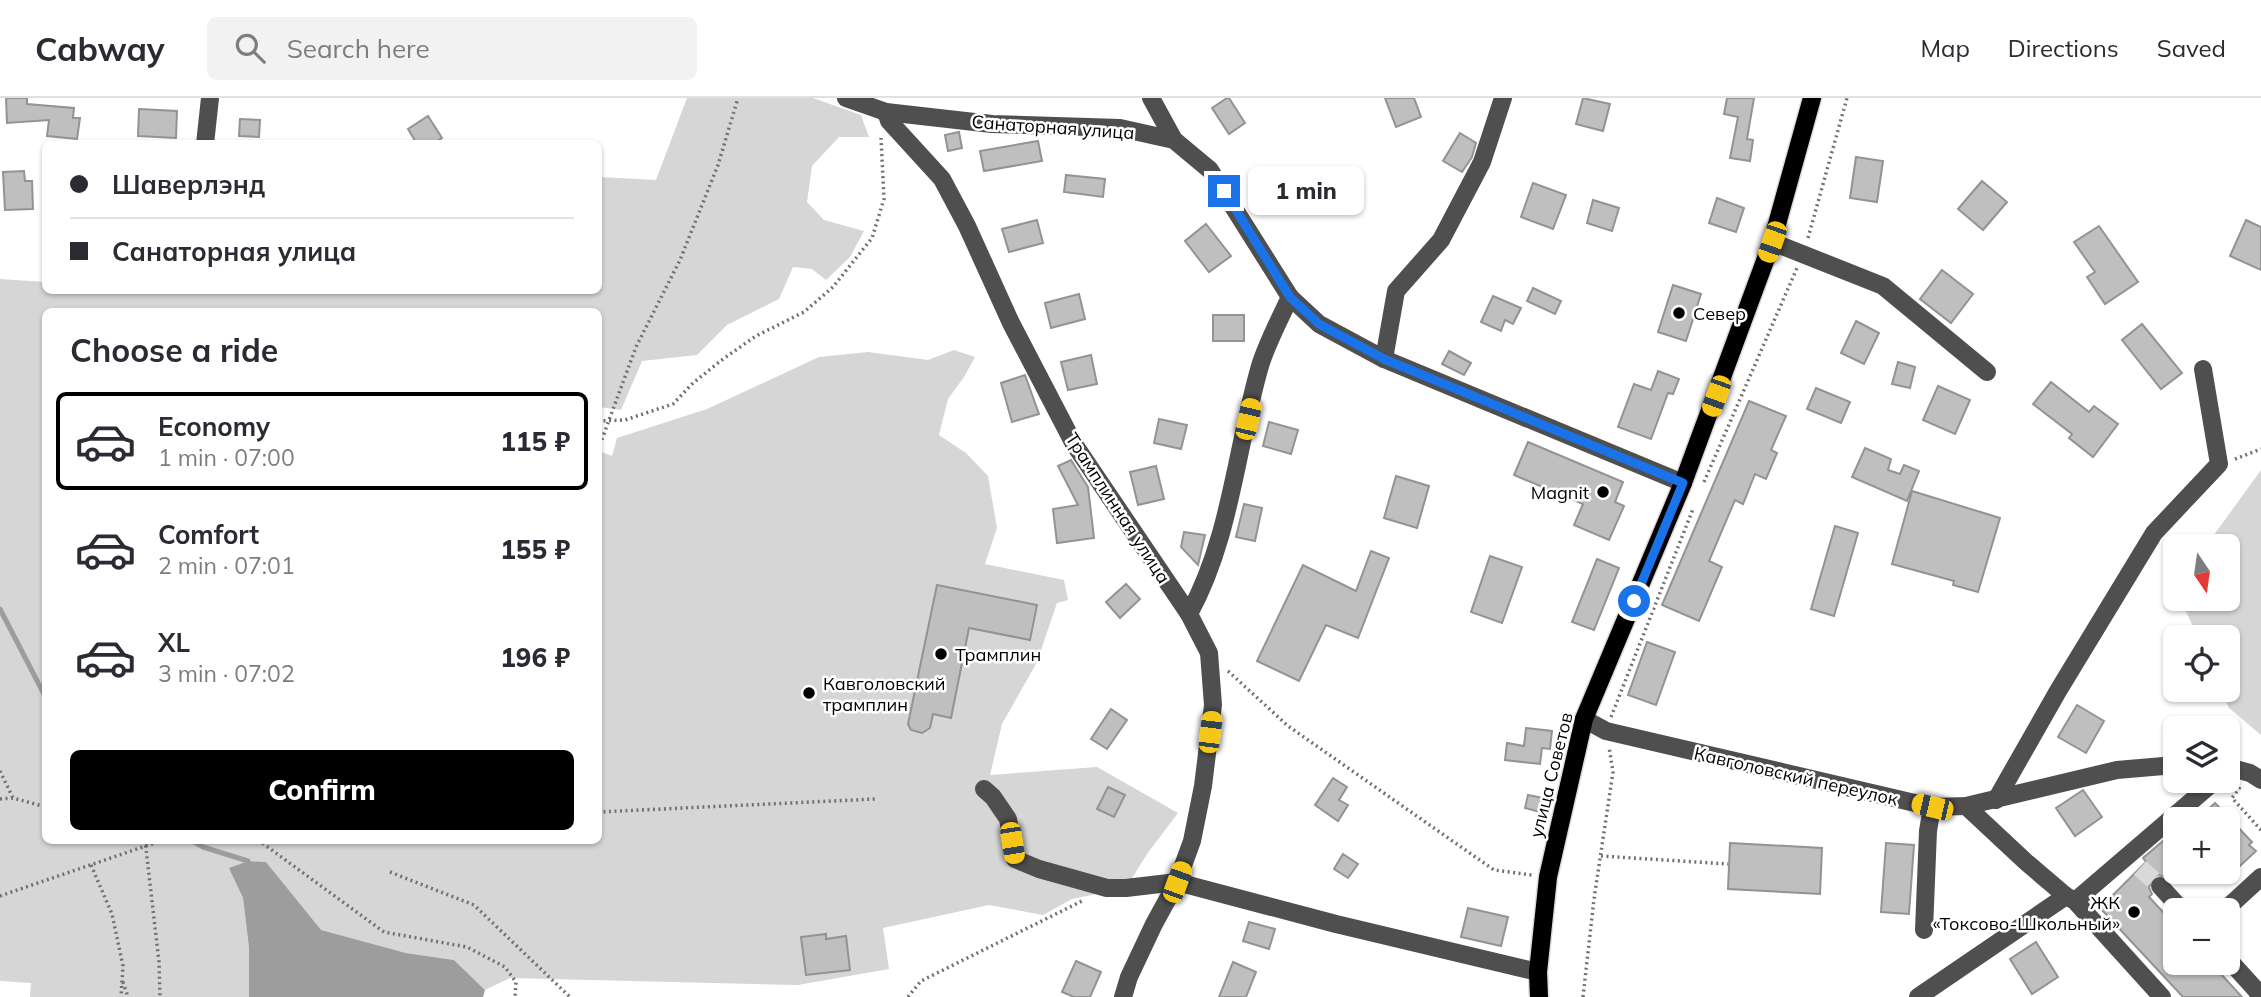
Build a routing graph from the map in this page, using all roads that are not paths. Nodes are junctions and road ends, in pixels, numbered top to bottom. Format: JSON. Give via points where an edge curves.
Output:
{"nodes":[{"id":1,"x":210,"y":98,"type":"edge"},
{"id":2,"x":846,"y":98,"type":"edge"},
{"id":3,"x":1151,"y":98,"type":"edge"},
{"id":4,"x":1503,"y":98,"type":"edge"},
{"id":5,"x":1812,"y":98,"type":"edge"},
{"id":6,"x":888,"y":117,"type":"junction"},
{"id":7,"x":205,"y":140,"type":"edge"},
{"id":8,"x":1174,"y":141,"type":"junction"},
{"id":9,"x":1772,"y":242,"type":"junction"},
{"id":10,"x":1290,"y":297,"type":"junction"},
{"id":11,"x":1384,"y":359,"type":"junction"},
{"id":12,"x":2203,"y":369,"type":"dead end"},
{"id":13,"x":1987,"y":372,"type":"dead end"},
{"id":14,"x":1683,"y":483,"type":"junction"},
{"id":15,"x":1189,"y":614,"type":"junction"},
{"id":16,"x":1584,"y":719,"type":"junction"},
{"id":17,"x":2163,"y":766,"type":"edge"},
{"id":18,"x":984,"y":789,"type":"dead end"},
{"id":19,"x":2203,"y":793,"type":"edge"},
{"id":20,"x":1996,"y":800,"type":"junction"},
{"id":21,"x":1966,"y":806,"type":"junction"},
{"id":22,"x":1932,"y":807,"type":"junction"},
{"id":23,"x":2261,"y":877,"type":"edge"},
{"id":24,"x":1177,"y":882,"type":"junction"},
{"id":25,"x":2160,"y":886,"type":"tunnel mouth"},
{"id":26,"x":2171,"y":898,"type":"edge"},
{"id":27,"x":2238,"y":898,"type":"edge"},
{"id":28,"x":2070,"y":899,"type":"junction"},
{"id":29,"x":1924,"y":930,"type":"dead end"},
{"id":30,"x":1538,"y":972,"type":"junction"},
{"id":31,"x":2240,"y":972,"type":"edge"},
{"id":32,"x":1123,"y":997,"type":"edge"},
{"id":33,"x":1539,"y":997,"type":"edge"},
{"id":34,"x":1918,"y":997,"type":"edge"},
{"id":35,"x":2162,"y":997,"type":"edge"},
{"id":36,"x":2259,"y":997,"type":"edge"}],
"edges":[{"from":1,"to":7,"type":"street"},
{"from":2,"to":6,"type":"street","name":"Санаторная улица"},
{"from":3,"to":8,"type":"street"},
{"from":4,"to":11,"type":"street","via":[[1482,162],[1441,240],[1396,291]]},
{"from":5,"to":9,"type":"main road","name":"улица Советов"},
{"from":6,"to":8,"type":"street","name":"Санаторная улица","via":[[1120,128]]},
{"from":6,"to":15,"type":"street","name":"Трамплинная улица","via":[[942,179],[1074,444]]},
{"from":8,"to":10,"type":"street","name":"Санаторная улица","via":[[1210,170]]},
{"from":9,"to":13,"type":"street","via":[[1883,286]]},
{"from":9,"to":14,"type":"main road","name":"улица Советов"},
{"from":10,"to":11,"type":"street","name":"Санаторная улица","via":[[1319,324]]},
{"from":10,"to":15,"type":"street","via":[[1261,364],[1223,527],[1205,585]]},
{"from":11,"to":14,"type":"street","name":"Санаторная улица"},
{"from":12,"to":20,"type":"street","via":[[2220,464],[2154,533]]},
{"from":14,"to":16,"type":"main road","name":"улица Советов"},
{"from":15,"to":24,"type":"street","name":"Трамплинная улица","via":[[1209,653],[1213,705],[1192,841]]},
{"from":16,"to":22,"type":"street","name":"Кавголовский переулок","via":[[1605,731]]},
{"from":16,"to":30,"type":"main road","name":"улица Советов","via":[[1548,877]]},
{"from":17,"to":20,"type":"street","name":"Кавголовский переулок","via":[[2117,770]]},
{"from":18,"to":24,"type":"street","via":[[1008,819],[1014,859],[1107,888]]},
{"from":19,"to":28,"type":"street","via":[[2134,861]]},
{"from":20,"to":21,"type":"street","name":"Кавголовский переулок"},
{"from":21,"to":22,"type":"street","name":"Кавголовский переулок"},
{"from":21,"to":28,"type":"street"},
{"from":22,"to":29,"type":"street"},
{"from":23,"to":27,"type":"street"},
{"from":24,"to":30,"type":"street"},
{"from":24,"to":32,"type":"street"},
{"from":25,"to":26,"type":"street"},
{"from":28,"to":34,"type":"street"},
{"from":28,"to":35,"type":"street"},
{"from":30,"to":33,"type":"main road","name":"улица Советов"},
{"from":31,"to":36,"type":"street"}]}
